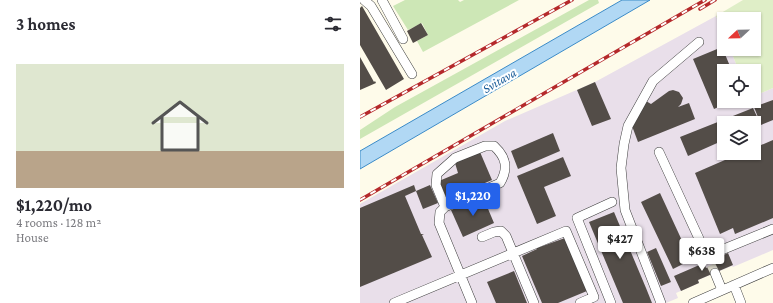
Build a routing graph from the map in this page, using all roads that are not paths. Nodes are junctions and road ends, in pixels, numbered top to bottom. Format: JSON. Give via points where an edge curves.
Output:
{"nodes":[{"id":1,"x":364,"y":0,"type":"edge"},
{"id":2,"x":382,"y":0,"type":"edge"},
{"id":3,"x":403,"y":39,"type":"dead end"},
{"id":4,"x":699,"y":42,"type":"dead end"},
{"id":5,"x":412,"y":74,"type":"dead end"},
{"id":6,"x":659,"y":152,"type":"dead end"},
{"id":7,"x":612,"y":202,"type":"dead end"},
{"id":8,"x":445,"y":207,"type":"junction"},
{"id":9,"x":773,"y":229,"type":"edge"},
{"id":10,"x":482,"y":237,"type":"dead end"},
{"id":11,"x":513,"y":253,"type":"junction"},
{"id":12,"x":707,"y":256,"type":"junction"},
{"id":13,"x":773,"y":268,"type":"edge"},
{"id":14,"x":460,"y":275,"type":"junction"},
{"id":15,"x":734,"y":285,"type":"junction"},
{"id":16,"x":722,"y":290,"type":"junction"},
{"id":17,"x":394,"y":303,"type":"edge"},
{"id":18,"x":472,"y":303,"type":"edge"},
{"id":19,"x":534,"y":303,"type":"edge"},
{"id":20,"x":580,"y":303,"type":"edge"},
{"id":21,"x":611,"y":303,"type":"edge"},
{"id":22,"x":661,"y":303,"type":"edge"},
{"id":23,"x":693,"y":303,"type":"edge"},
{"id":24,"x":741,"y":303,"type":"edge"}],
"edges":[{"from":1,"to":5,"type":"street","via":[[371,6]]},
{"from":2,"to":3,"type":"street"},
{"from":4,"to":22,"type":"street","via":[[653,81],[628,126],[624,144],[621,168],[625,210]]},
{"from":6,"to":12,"type":"street"},
{"from":7,"to":21,"type":"street","via":[[577,218]]},
{"from":8,"to":8,"type":"street","via":[[500,183],[505,175],[505,163],[501,153],[494,146],[485,146],[455,158],[437,174],[436,185]]},
{"from":8,"to":14,"type":"street","via":[[440,212],[439,223]]},
{"from":9,"to":12,"type":"street"},
{"from":10,"to":11,"type":"street","via":[[501,231]]},
{"from":11,"to":14,"type":"street"},
{"from":11,"to":19,"type":"street"},
{"from":11,"to":20,"type":"street","via":[[566,231],[594,297]]},
{"from":12,"to":16,"type":"street"},
{"from":13,"to":15,"type":"street"},
{"from":14,"to":17,"type":"street"},
{"from":14,"to":18,"type":"street"},
{"from":15,"to":16,"type":"street"},
{"from":15,"to":24,"type":"street"},
{"from":16,"to":23,"type":"street"}]}
